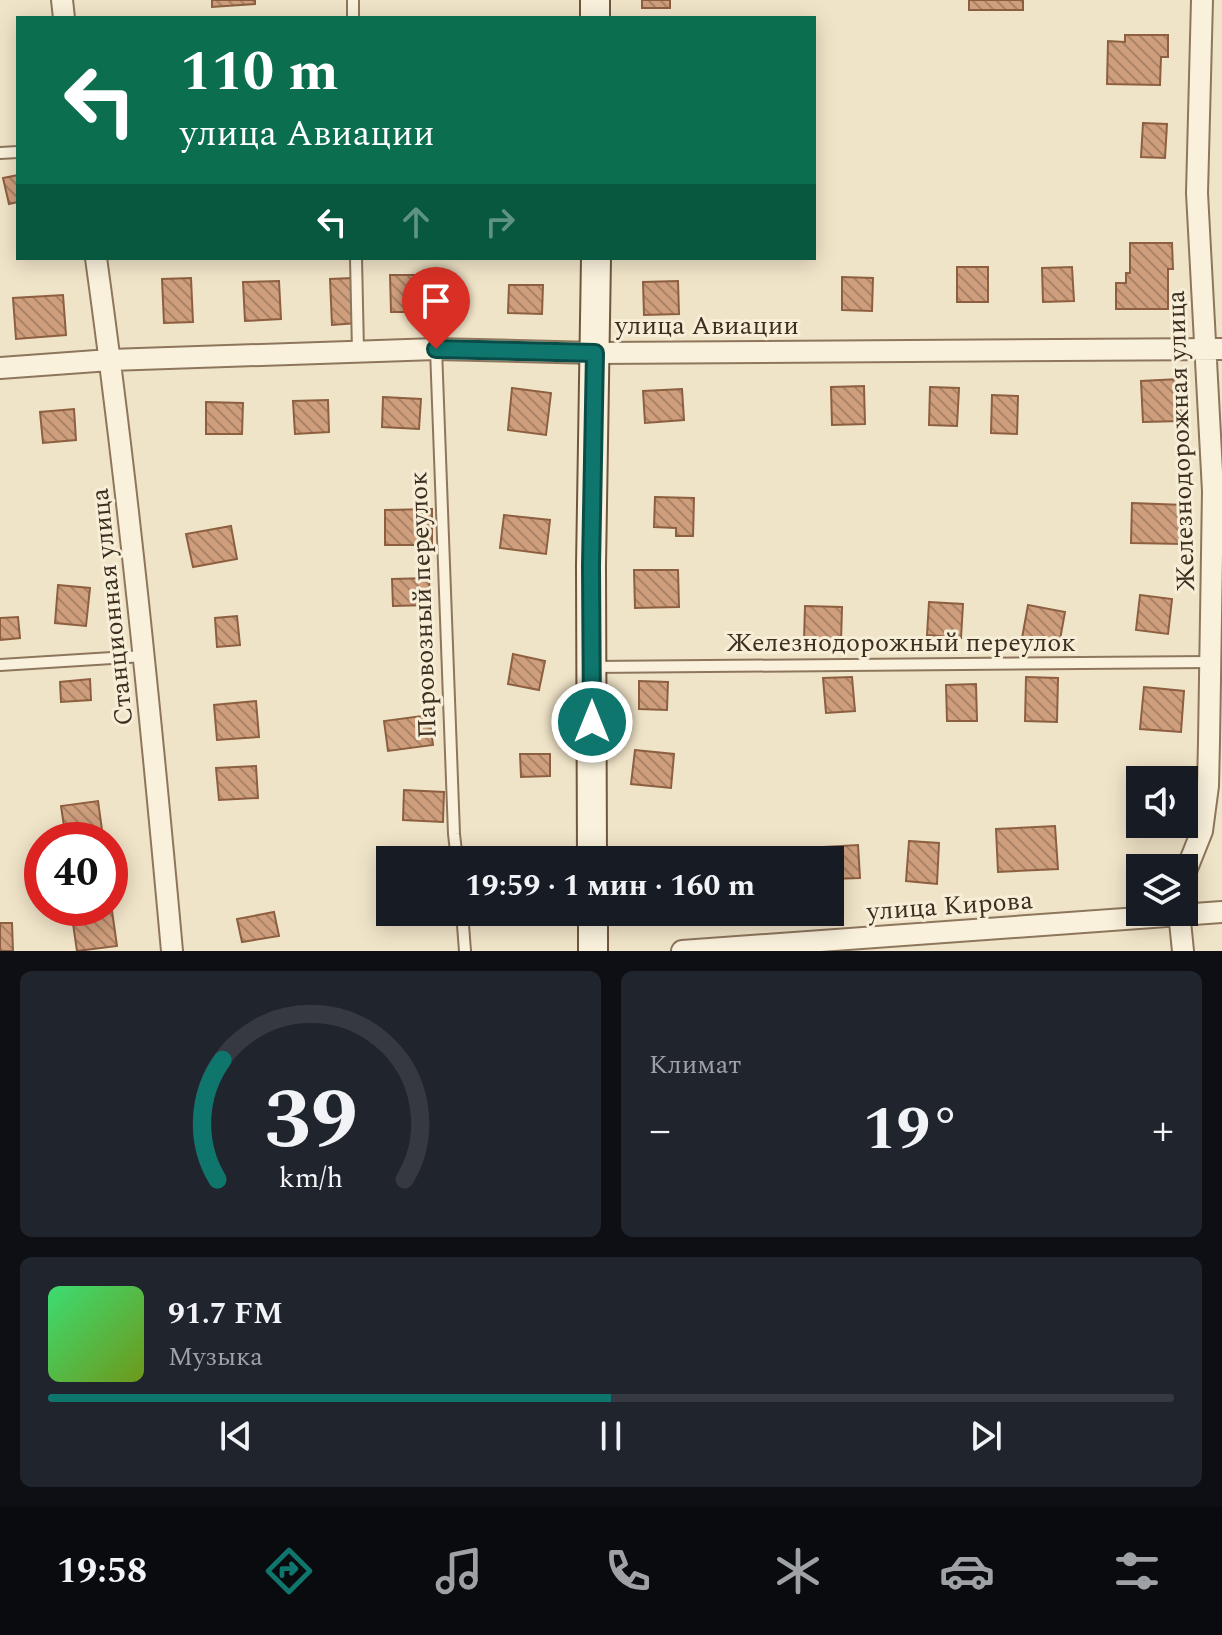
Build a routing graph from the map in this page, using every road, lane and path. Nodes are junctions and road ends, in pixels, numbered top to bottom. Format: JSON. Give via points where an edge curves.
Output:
{"nodes":[{"id":1,"x":1202,"y":0,"type":"edge"},
{"id":2,"x":96,"y":260,"type":"edge"},
{"id":3,"x":356,"y":260,"type":"edge"},
{"id":4,"x":596,"y":260,"type":"edge"},
{"id":5,"x":1214,"y":348,"type":"edge"},
{"id":6,"x":436,"y":349,"type":"junction"},
{"id":7,"x":358,"y":351,"type":"junction"},
{"id":8,"x":595,"y":353,"type":"junction"},
{"id":9,"x":110,"y":360,"type":"junction"},
{"id":10,"x":0,"y":368,"type":"edge"},
{"id":11,"x":144,"y":656,"type":"junction"},
{"id":12,"x":1210,"y":662,"type":"junction"},
{"id":13,"x":0,"y":665,"type":"edge"},
{"id":14,"x":591,"y":667,"type":"junction"},
{"id":15,"x":455,"y":846,"type":"edge"},
{"id":16,"x":592,"y":846,"type":"edge"},
{"id":17,"x":1193,"y":854,"type":"edge"},
{"id":18,"x":1222,"y":912,"type":"edge"},
{"id":19,"x":1198,"y":913,"type":"edge"},
{"id":20,"x":1126,"y":918,"type":"edge"},
{"id":21,"x":463,"y":926,"type":"edge"},
{"id":22,"x":593,"y":926,"type":"edge"},
{"id":23,"x":1180,"y":926,"type":"edge"},
{"id":24,"x":172,"y":951,"type":"edge"},
{"id":25,"x":465,"y":951,"type":"edge"},
{"id":26,"x":593,"y":951,"type":"edge"},
{"id":27,"x":682,"y":951,"type":"edge"},
{"id":28,"x":1183,"y":951,"type":"edge"}],
"edges":[{"from":1,"to":5,"type":"street","name":"Железнодорожная улица","via":[[1197,167]]},
{"from":2,"to":9,"type":"street","name":"Станционная улица"},
{"from":3,"to":7,"type":"lane"},
{"from":4,"to":8,"type":"street"},
{"from":5,"to":8,"type":"street","name":"улица Авиации"},
{"from":5,"to":12,"type":"street","name":"Железнодорожная улица"},
{"from":6,"to":7,"type":"street","name":"улица Авиации"},
{"from":6,"to":8,"type":"street","name":"улица Авиации"},
{"from":6,"to":15,"type":"lane","name":"Паровозный переулок"},
{"from":7,"to":9,"type":"street","name":"улица Авиации"},
{"from":8,"to":14,"type":"street"},
{"from":9,"to":10,"type":"street","name":"улица Авиации"},
{"from":9,"to":11,"type":"street","name":"Станционная улица"},
{"from":11,"to":13,"type":"lane"},
{"from":11,"to":24,"type":"street","name":"Станционная улица"},
{"from":12,"to":14,"type":"lane","name":"Железнодорожный переулок"},
{"from":12,"to":17,"type":"street","name":"Железнодорожная улица","via":[[1206,801]]},
{"from":14,"to":16,"type":"street"},
{"from":18,"to":19,"type":"street","name":"улица Кирова"},
{"from":20,"to":27,"type":"street","name":"улица Кирова"},
{"from":21,"to":25,"type":"lane"},
{"from":22,"to":26,"type":"street"},
{"from":23,"to":28,"type":"street"}]}
